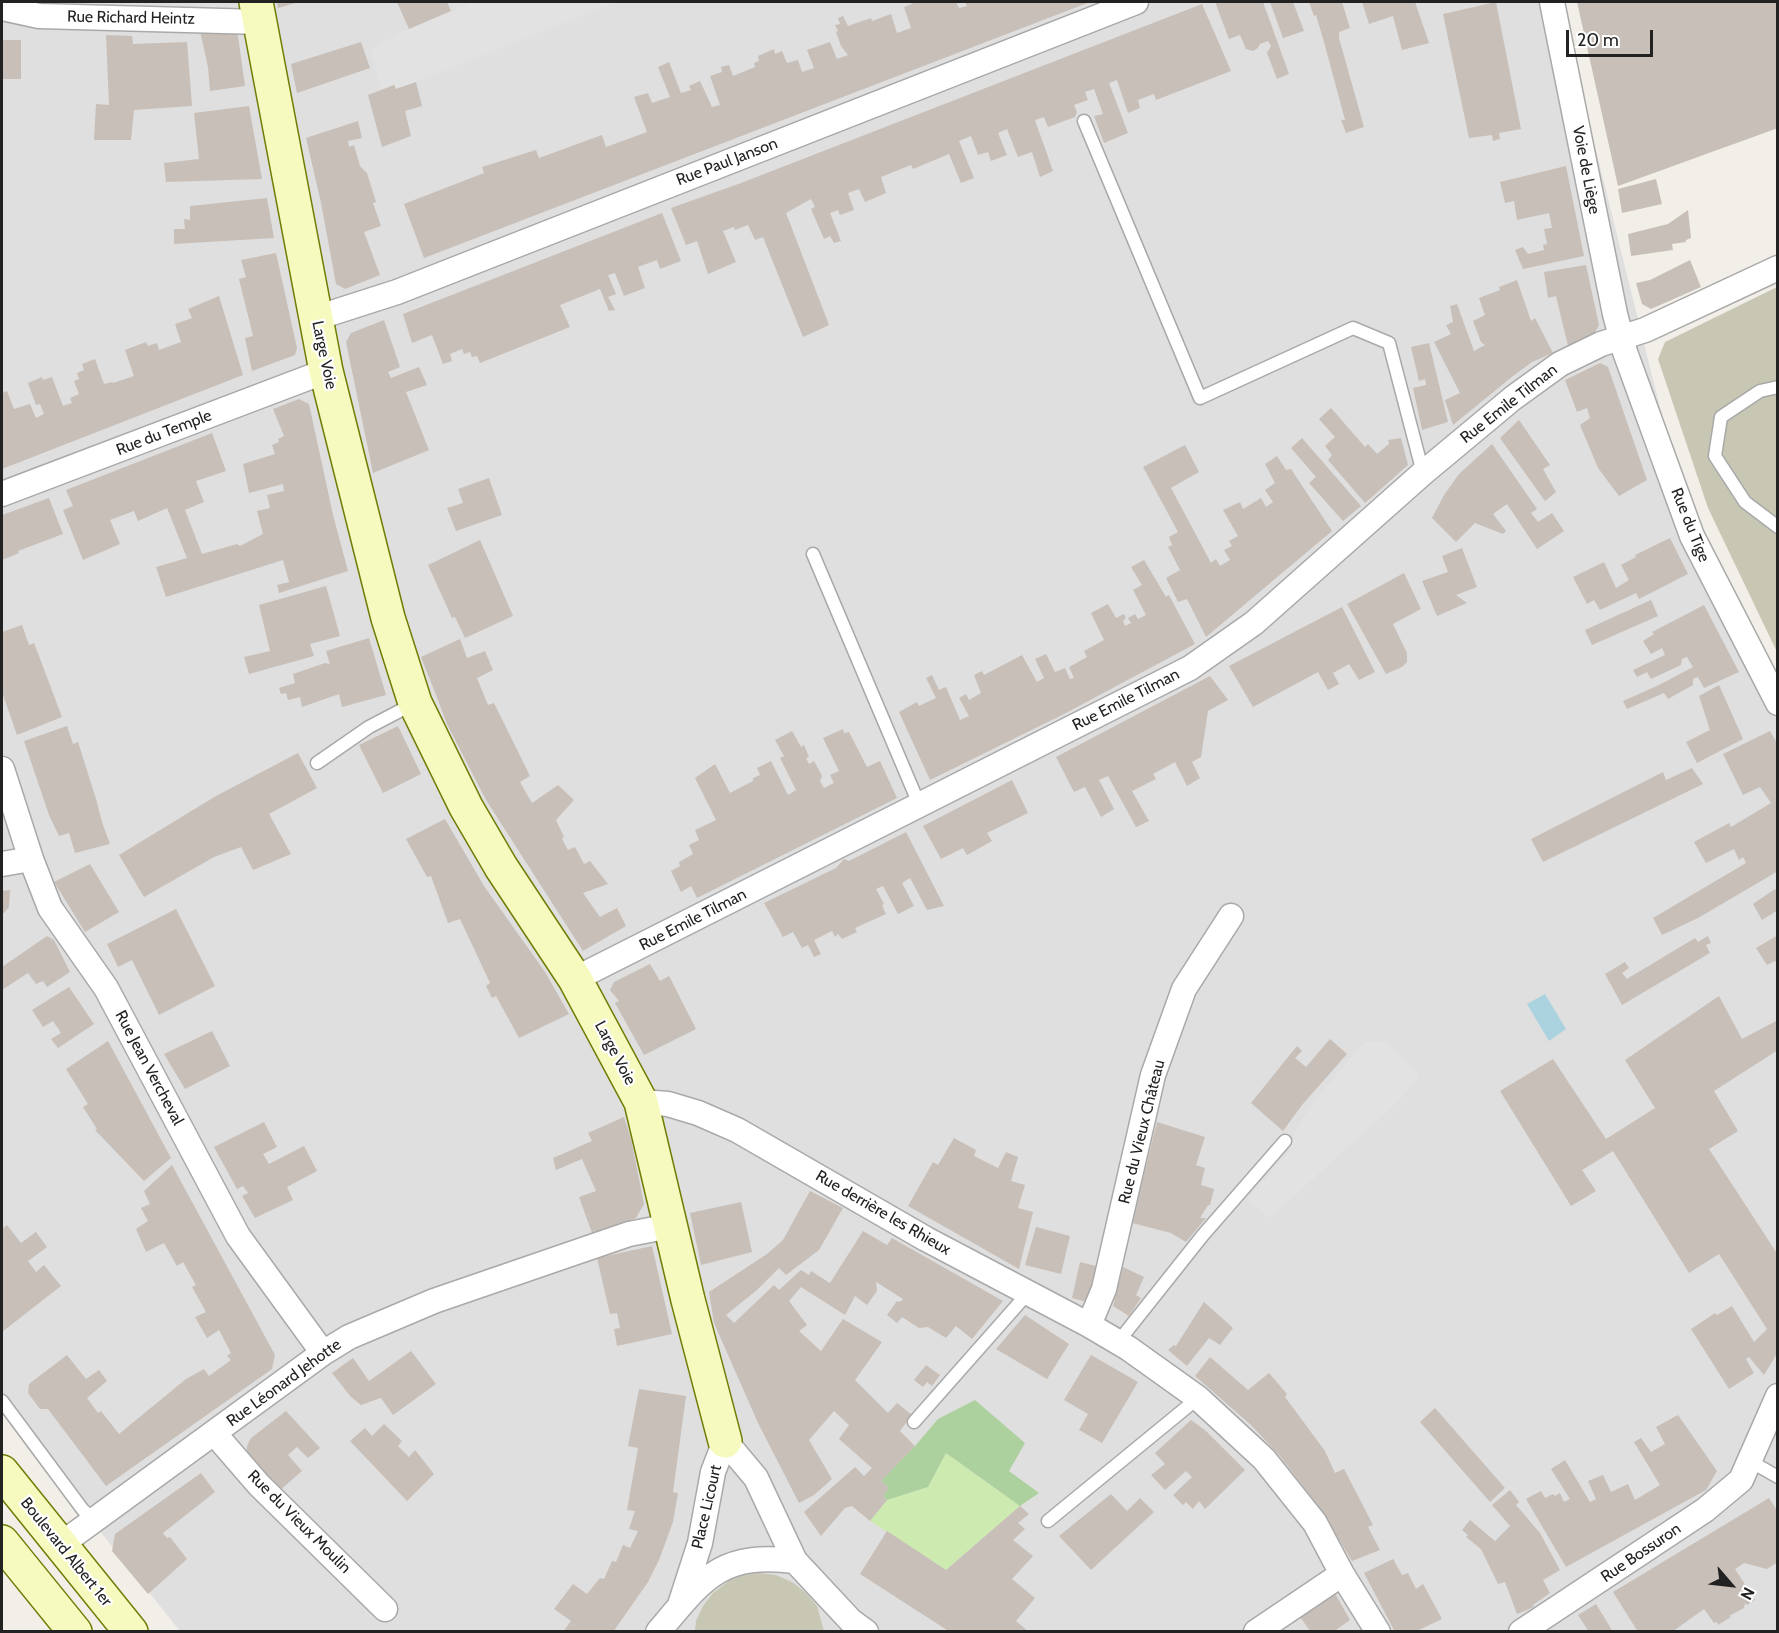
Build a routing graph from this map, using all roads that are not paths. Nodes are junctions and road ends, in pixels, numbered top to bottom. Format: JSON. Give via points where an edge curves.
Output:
{"nodes":[{"id":1,"x":1136,"y":2,"type":"edge"},
{"id":2,"x":1552,"y":2,"type":"edge"},
{"id":3,"x":2,"y":8,"type":"edge"},
{"id":4,"x":258,"y":11,"type":"edge"},
{"id":5,"x":1084,"y":121,"type":"dead end"},
{"id":6,"x":1778,"y":268,"type":"edge"},
{"id":7,"x":316,"y":318,"type":"junction"},
{"id":8,"x":1622,"y":338,"type":"junction"},
{"id":9,"x":326,"y":371,"type":"junction"},
{"id":10,"x":1778,"y":387,"type":"edge"},
{"id":11,"x":1423,"y":473,"type":"junction"},
{"id":12,"x":2,"y":494,"type":"edge"},
{"id":13,"x":1778,"y":527,"type":"edge"},
{"id":14,"x":813,"y":554,"type":"dead end"},
{"id":15,"x":415,"y":703,"type":"junction"},
{"id":16,"x":1778,"y":703,"type":"edge"},
{"id":17,"x":317,"y":763,"type":"dead end"},
{"id":18,"x":2,"y":769,"type":"edge"},
{"id":19,"x":919,"y":804,"type":"junction"},
{"id":20,"x":31,"y":859,"type":"junction"},
{"id":21,"x":2,"y":864,"type":"edge"},
{"id":22,"x":1231,"y":916,"type":"dead end"},
{"id":23,"x":575,"y":979,"type":"junction"},
{"id":24,"x":641,"y":1102,"type":"junction"},
{"id":25,"x":1285,"y":1141,"type":"dead end"},
{"id":26,"x":670,"y":1226,"type":"junction"},
{"id":27,"x":1028,"y":1293,"type":"junction"},
{"id":28,"x":1089,"y":1325,"type":"junction"},
{"id":29,"x":1118,"y":1342,"type":"junction"},
{"id":30,"x":323,"y":1353,"type":"junction"},
{"id":31,"x":1778,"y":1396,"type":"edge"},
{"id":32,"x":1198,"y":1398,"type":"junction"},
{"id":33,"x":2,"y":1401,"type":"edge"},
{"id":34,"x":914,"y":1422,"type":"dead end"},
{"id":35,"x":214,"y":1433,"type":"junction"},
{"id":36,"x":725,"y":1441,"type":"junction"},
{"id":37,"x":1749,"y":1461,"type":"junction"},
{"id":38,"x":2,"y":1472,"type":"edge"},
{"id":39,"x":1778,"y":1477,"type":"edge"},
{"id":40,"x":93,"y":1519,"type":"junction"},
{"id":41,"x":1048,"y":1521,"type":"dead end"},
{"id":42,"x":2,"y":1542,"type":"edge"},
{"id":43,"x":60,"y":1545,"type":"junction"},
{"id":44,"x":795,"y":1561,"type":"junction"},
{"id":45,"x":1342,"y":1574,"type":"junction"},
{"id":46,"x":680,"y":1605,"type":"junction"},
{"id":47,"x":386,"y":1609,"type":"dead end"},
{"id":48,"x":69,"y":1624,"type":"edge"},
{"id":49,"x":131,"y":1632,"type":"edge"},
{"id":50,"x":658,"y":1632,"type":"edge"},
{"id":51,"x":866,"y":1632,"type":"edge"},
{"id":52,"x":1256,"y":1632,"type":"edge"},
{"id":53,"x":1378,"y":1632,"type":"edge"},
{"id":54,"x":1521,"y":1632,"type":"edge"}],
"edges":[{"from":1,"to":7,"type":"street","name":"Rue Paul Janson","via":[[397,292]]},
{"from":2,"to":8,"type":"street","name":"Voie de Liège"},
{"from":3,"to":4,"type":"street","name":"Rue Richard Heintz","via":[[39,16]]},
{"from":4,"to":7,"type":"street","name":"Large Voie"},
{"from":5,"to":11,"type":"lane","via":[[1200,399],[1353,328],[1389,343]]},
{"from":6,"to":8,"type":"street","name":"Rue Emile Tilman"},
{"from":7,"to":9,"type":"street","name":"Large Voie"},
{"from":8,"to":11,"type":"street","name":"Rue Emile Tilman","via":[[1560,364]]},
{"from":8,"to":16,"type":"street","name":"Rue du Tige","via":[[1692,536]]},
{"from":9,"to":12,"type":"street","name":"Rue du Temple"},
{"from":9,"to":15,"type":"street","name":"Large Voie","via":[[388,618]]},
{"from":10,"to":13,"type":"lane","via":[[1760,391],[1721,417],[1715,456],[1745,501]]},
{"from":11,"to":19,"type":"street","name":"Rue Emile Tilman","via":[[1254,623],[1199,662]]},
{"from":14,"to":19,"type":"lane"},
{"from":15,"to":17,"type":"lane","via":[[369,727]]},
{"from":15,"to":23,"type":"street","name":"Large Voie","via":[[466,807]]},
{"from":18,"to":20,"type":"street","name":"Rue Jean Vercheval"},
{"from":19,"to":23,"type":"street","name":"Rue Emile Tilman"},
{"from":20,"to":21,"type":"street"},
{"from":20,"to":30,"type":"street","name":"Rue Jean Vercheval","via":[[50,908],[106,988],[238,1236]]},
{"from":22,"to":28,"type":"street","name":"Rue du Vieux Château","via":[[1184,989],[1153,1075],[1104,1289]]},
{"from":23,"to":24,"type":"street","name":"Large Voie"},
{"from":24,"to":26,"type":"street","name":"Large Voie"},
{"from":24,"to":27,"type":"street","name":"Rue derrière les Rhieux","via":[[668,1104],[737,1130]]},
{"from":25,"to":29,"type":"lane","via":[[1203,1235]]},
{"from":26,"to":30,"type":"street","name":"Rue Léonard Jehotte","via":[[629,1234],[434,1301],[349,1337]]},
{"from":26,"to":36,"type":"street","name":"Large Voie"},
{"from":27,"to":28,"type":"street","name":"Rue derrière les Rhieux"},
{"from":27,"to":34,"type":"lane"},
{"from":28,"to":29,"type":"street","name":"Rue derrière les Rhieux"},
{"from":29,"to":32,"type":"street","name":"Rue derrière les Rhieux"},
{"from":30,"to":35,"type":"street","name":"Rue Léonard Jehotte"},
{"from":31,"to":37,"type":"street","name":"Rue Bossuron"},
{"from":32,"to":41,"type":"lane"},
{"from":32,"to":45,"type":"street","name":"Rue derrière les Rhieux","via":[[1264,1459],[1315,1523]]},
{"from":33,"to":40,"type":"lane"},
{"from":35,"to":40,"type":"street","name":"Rue Léonard Jehotte"},
{"from":35,"to":47,"type":"street","name":"Rue du Vieux Moulin","via":[[259,1485]]},
{"from":36,"to":44,"type":"street","name":"Place Licourt","via":[[756,1478]]},
{"from":36,"to":46,"type":"street","name":"Place Licourt","via":[[713,1472],[700,1543]]},
{"from":37,"to":39,"type":"lane"},
{"from":37,"to":54,"type":"street","name":"Rue Bossuron","via":[[1741,1480],[1705,1510]]},
{"from":38,"to":43,"type":"street","name":"Boulevard Albert 1er"},
{"from":40,"to":43,"type":"street","name":"Rue Léonard Jehotte"},
{"from":42,"to":48,"type":"street"},
{"from":43,"to":48,"type":"street","via":[[51,1586]]},
{"from":43,"to":49,"type":"street","name":"Boulevard Albert 1er"},
{"from":44,"to":46,"type":"street","name":"Place Licourt","via":[[745,1560],[722,1568],[699,1584]]},
{"from":44,"to":51,"type":"street","name":"Place Licourt"},
{"from":45,"to":52,"type":"street"},
{"from":45,"to":53,"type":"street","name":"Rue derrière les Rhieux"},
{"from":46,"to":50,"type":"street","name":"Place Licourt"}]}
